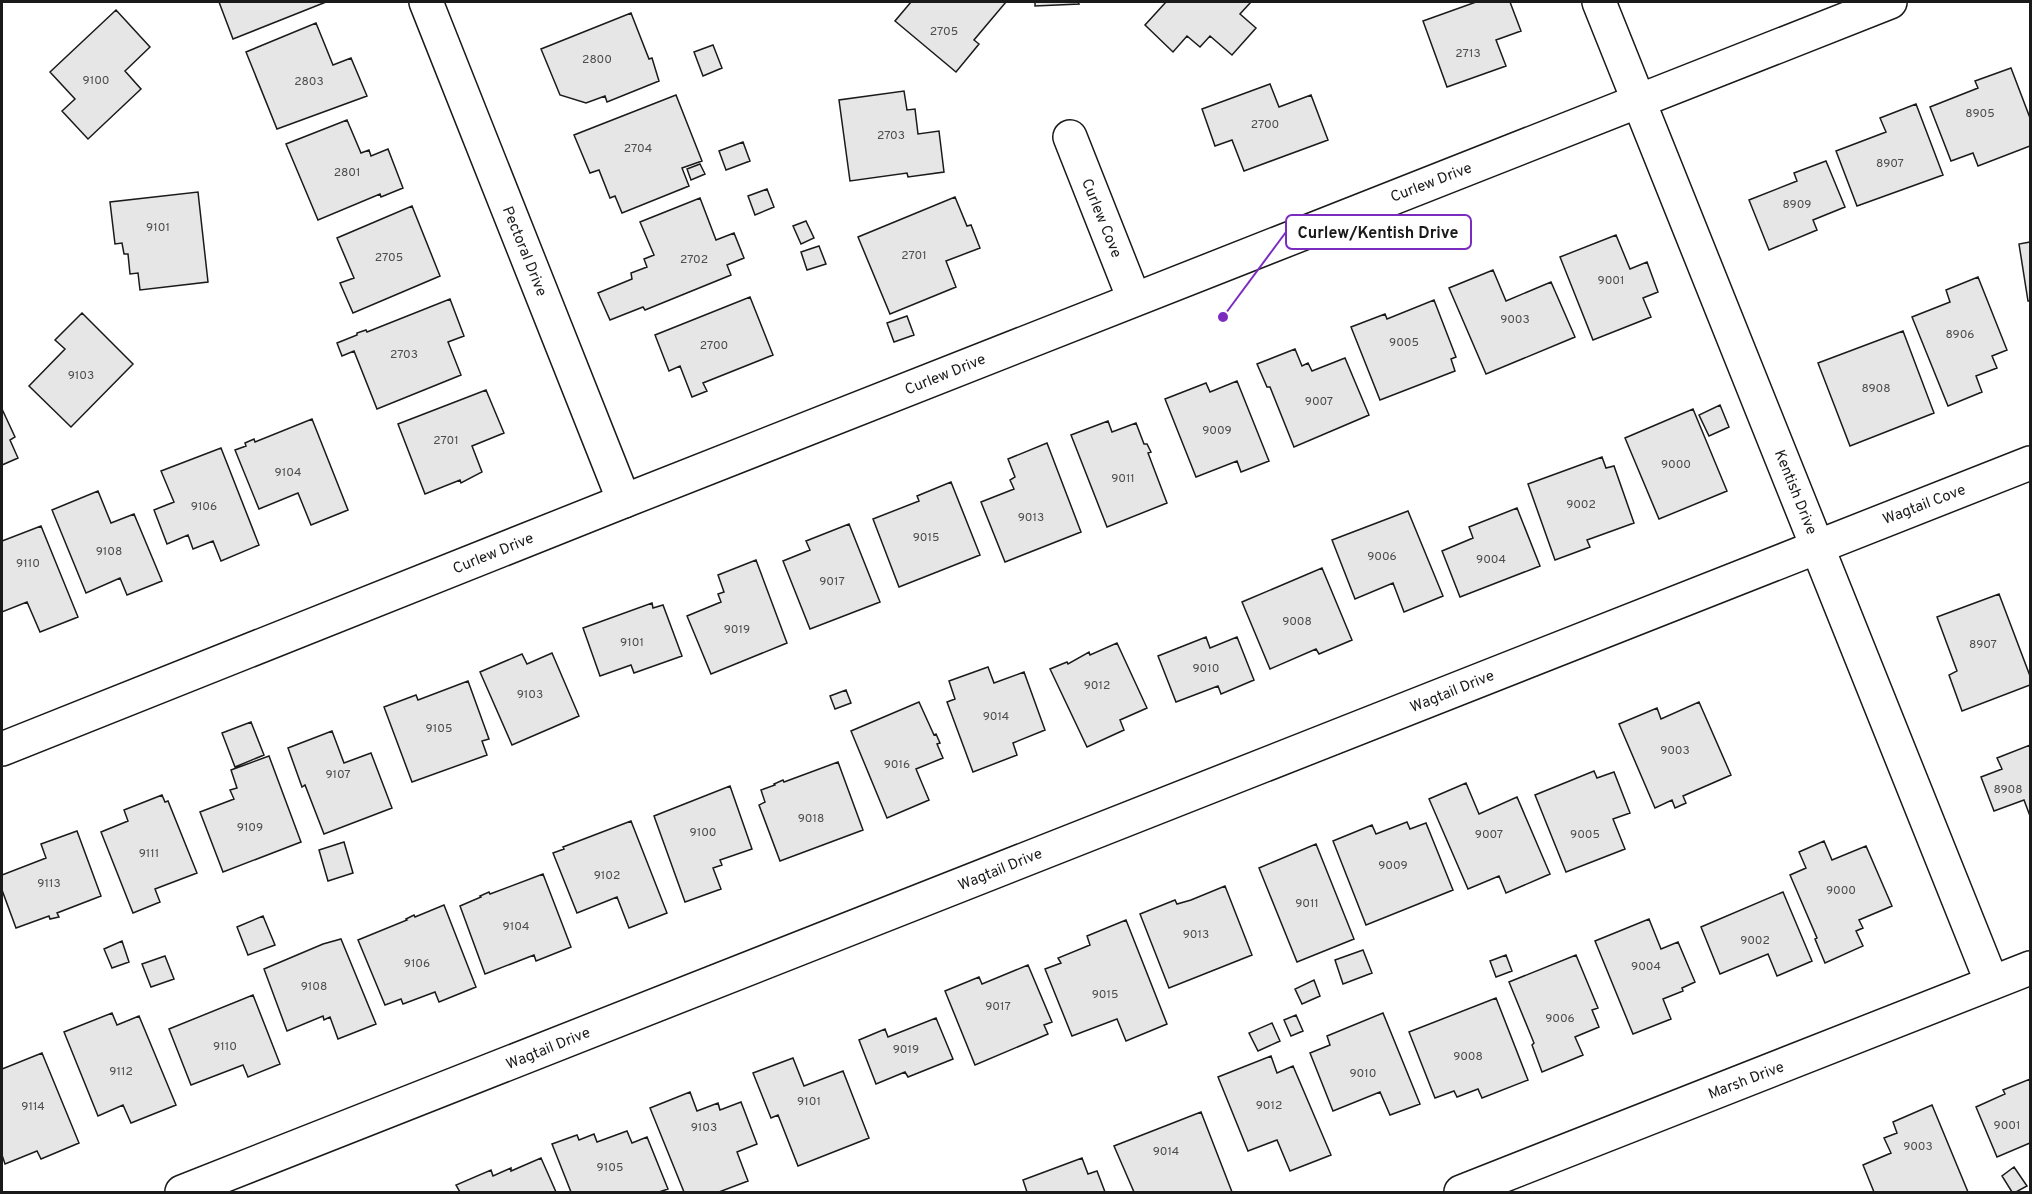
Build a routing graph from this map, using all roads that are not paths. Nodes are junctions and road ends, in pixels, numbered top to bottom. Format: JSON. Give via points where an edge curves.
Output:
{"nodes":[{"id":1,"x":426,"y":2,"type":"edge"},
{"id":2,"x":1599,"y":2,"type":"edge"},
{"id":3,"x":1890,"y":2,"type":"edge"},
{"id":4,"x":1639,"y":101,"type":"junction"},
{"id":5,"x":1070,"y":137,"type":"dead end"},
{"id":6,"x":1134,"y":299,"type":"junction"},
{"id":7,"x":2031,"y":463,"type":"edge"},
{"id":8,"x":624,"y":501,"type":"junction"},
{"id":9,"x":1818,"y":546,"type":"junction"},
{"id":10,"x":2,"y":749,"type":"edge"},
{"id":11,"x":2031,"y":968,"type":"edge"},
{"id":12,"x":1992,"y":983,"type":"junction"},
{"id":13,"x":182,"y":1192,"type":"edge"},
{"id":14,"x":1461,"y":1192,"type":"edge"}],
"edges":[{"from":1,"to":8,"type":"street","name":"Pectoral Drive"},
{"from":2,"to":4,"type":"street","name":"Kentish Drive"},
{"from":3,"to":4,"type":"street","name":"Curlew Drive"},
{"from":4,"to":6,"type":"street","name":"Curlew Drive"},
{"from":4,"to":9,"type":"street","name":"Kentish Drive"},
{"from":5,"to":6,"type":"street","name":"Curlew Cove"},
{"from":6,"to":8,"type":"street","name":"Curlew Drive"},
{"from":7,"to":9,"type":"street","name":"Wagtail Cove"},
{"from":8,"to":10,"type":"street","name":"Curlew Drive"},
{"from":9,"to":12,"type":"street","name":"Kentish Drive"},
{"from":9,"to":13,"type":"street","name":"Wagtail Drive"},
{"from":11,"to":12,"type":"street","name":"Marsh Drive"},
{"from":12,"to":14,"type":"street","name":"Marsh Drive"}]}
